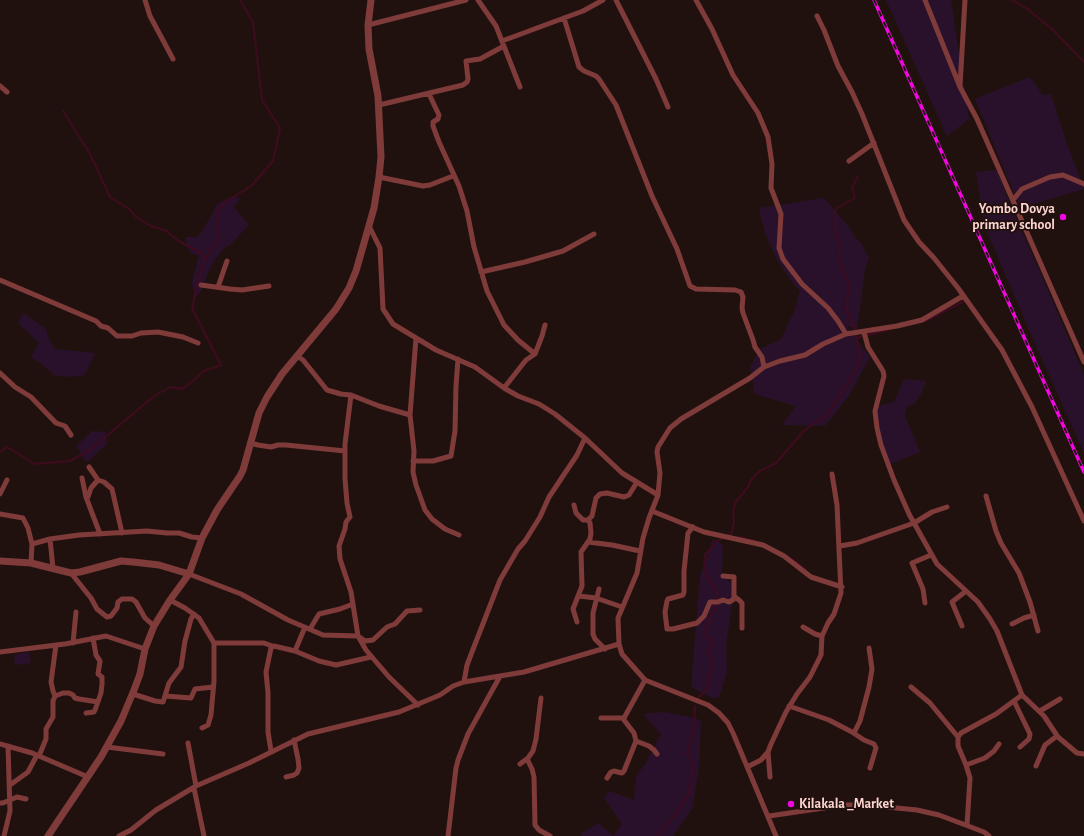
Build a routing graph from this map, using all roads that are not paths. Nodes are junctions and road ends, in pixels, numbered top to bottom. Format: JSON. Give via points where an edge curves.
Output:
{"nodes":[{"id":1,"x":145,"y":0,"type":"edge"},
{"id":2,"x":371,"y":0,"type":"edge"},
{"id":3,"x":466,"y":0,"type":"edge"},
{"id":4,"x":478,"y":0,"type":"edge"},
{"id":5,"x":603,"y":0,"type":"edge"},
{"id":6,"x":616,"y":0,"type":"edge"},
{"id":7,"x":696,"y":0,"type":"edge"},
{"id":8,"x":925,"y":0,"type":"edge"},
{"id":9,"x":965,"y":0,"type":"edge"},
{"id":10,"x":817,"y":16,"type":"dead end"},
{"id":11,"x":564,"y":18,"type":"junction"},
{"id":12,"x":368,"y":25,"type":"junction"},
{"id":13,"x":503,"y":44,"type":"junction"},
{"id":14,"x":173,"y":59,"type":"dead end"},
{"id":15,"x":0,"y":86,"type":"edge"},
{"id":16,"x":520,"y":87,"type":"dead end"},
{"id":17,"x":960,"y":87,"type":"junction"},
{"id":18,"x":7,"y":92,"type":"dead end"},
{"id":19,"x":429,"y":94,"type":"junction"},
{"id":20,"x":379,"y":105,"type":"junction"},
{"id":21,"x":668,"y":107,"type":"dead end"},
{"id":22,"x":874,"y":143,"type":"junction"},
{"id":23,"x":849,"y":161,"type":"dead end"},
{"id":24,"x":453,"y":176,"type":"junction"},
{"id":25,"x":380,"y":177,"type":"junction"},
{"id":26,"x":1084,"y":184,"type":"edge"},
{"id":27,"x":1013,"y":200,"type":"junction"},
{"id":28,"x":369,"y":226,"type":"junction"},
{"id":29,"x":594,"y":234,"type":"dead end"},
{"id":30,"x":227,"y":261,"type":"dead end"},
{"id":31,"x":481,"y":272,"type":"junction"},
{"id":32,"x":0,"y":280,"type":"edge"},
{"id":33,"x":201,"y":285,"type":"dead end"},
{"id":34,"x":269,"y":286,"type":"dead end"},
{"id":35,"x":218,"y":288,"type":"junction"},
{"id":36,"x":963,"y":296,"type":"junction"},
{"id":37,"x":545,"y":325,"type":"dead end"},
{"id":38,"x":864,"y":332,"type":"junction"},
{"id":39,"x":846,"y":334,"type":"junction"},
{"id":40,"x":416,"y":338,"type":"junction"},
{"id":41,"x":198,"y":343,"type":"dead end"},
{"id":42,"x":1081,"y":350,"type":"edge"},
{"id":43,"x":535,"y":354,"type":"junction"},
{"id":44,"x":297,"y":356,"type":"junction"},
{"id":45,"x":458,"y":359,"type":"junction"},
{"id":46,"x":1084,"y":362,"type":"edge"},
{"id":47,"x":764,"y":367,"type":"junction"},
{"id":48,"x":0,"y":373,"type":"edge"},
{"id":49,"x":504,"y":388,"type":"junction"},
{"id":50,"x":351,"y":395,"type":"junction"},
{"id":51,"x":410,"y":415,"type":"junction"},
{"id":52,"x":71,"y":434,"type":"dead end"},
{"id":53,"x":586,"y":438,"type":"junction"},
{"id":54,"x":250,"y":442,"type":"junction"},
{"id":55,"x":345,"y":451,"type":"junction"},
{"id":56,"x":414,"y":461,"type":"junction"},
{"id":57,"x":89,"y":467,"type":"dead end"},
{"id":58,"x":832,"y":474,"type":"dead end"},
{"id":59,"x":82,"y":478,"type":"dead end"},
{"id":60,"x":7,"y":480,"type":"dead end"},
{"id":61,"x":98,"y":480,"type":"junction"},
{"id":62,"x":637,"y":482,"type":"junction"},
{"id":63,"x":0,"y":494,"type":"edge"},
{"id":64,"x":658,"y":495,"type":"junction"},
{"id":65,"x":986,"y":496,"type":"dead end"},
{"id":66,"x":88,"y":502,"type":"junction"},
{"id":67,"x":574,"y":505,"type":"dead end"},
{"id":68,"x":947,"y":507,"type":"dead end"},
{"id":69,"x":652,"y":511,"type":"junction"},
{"id":70,"x":0,"y":514,"type":"edge"},
{"id":71,"x":588,"y":520,"type":"junction"},
{"id":72,"x":1084,"y":521,"type":"edge"},
{"id":73,"x":914,"y":523,"type":"junction"},
{"id":74,"x":693,"y":527,"type":"junction"},
{"id":75,"x":122,"y":533,"type":"junction"},
{"id":76,"x":100,"y":534,"type":"junction"},
{"id":77,"x":459,"y":535,"type":"dead end"},
{"id":78,"x":202,"y":538,"type":"junction"},
{"id":79,"x":50,"y":539,"type":"junction"},
{"id":80,"x":588,"y":542,"type":"junction"},
{"id":81,"x":32,"y":544,"type":"junction"},
{"id":82,"x":840,"y":546,"type":"junction"},
{"id":83,"x":640,"y":551,"type":"junction"},
{"id":84,"x":931,"y":554,"type":"junction"},
{"id":85,"x":0,"y":561,"type":"edge"},
{"id":86,"x":31,"y":564,"type":"junction"},
{"id":87,"x":53,"y":568,"type":"junction"},
{"id":88,"x":71,"y":573,"type":"junction"},
{"id":89,"x":189,"y":574,"type":"junction"},
{"id":90,"x":723,"y":576,"type":"dead end"},
{"id":91,"x":842,"y":587,"type":"junction"},
{"id":92,"x":599,"y":589,"type":"dead end"},
{"id":93,"x":966,"y":591,"type":"junction"},
{"id":94,"x":579,"y":596,"type":"junction"},
{"id":95,"x":735,"y":597,"type":"junction"},
{"id":96,"x":596,"y":598,"type":"junction"},
{"id":97,"x":170,"y":600,"type":"junction"},
{"id":98,"x":925,"y":603,"type":"dead end"},
{"id":99,"x":353,"y":604,"type":"junction"},
{"id":100,"x":622,"y":608,"type":"junction"},
{"id":101,"x":420,"y":610,"type":"dead end"},
{"id":102,"x":76,"y":612,"type":"dead end"},
{"id":103,"x":194,"y":614,"type":"junction"},
{"id":104,"x":1034,"y":615,"type":"junction"},
{"id":105,"x":577,"y":622,"type":"dead end"},
{"id":106,"x":1012,"y":624,"type":"dead end"},
{"id":107,"x":154,"y":626,"type":"junction"},
{"id":108,"x":962,"y":626,"type":"dead end"},
{"id":109,"x":803,"y":627,"type":"dead end"},
{"id":110,"x":308,"y":628,"type":"junction"},
{"id":111,"x":742,"y":628,"type":"dead end"},
{"id":112,"x":1038,"y":631,"type":"dead end"},
{"id":113,"x":358,"y":636,"type":"junction"},
{"id":114,"x":822,"y":636,"type":"junction"},
{"id":115,"x":94,"y":638,"type":"junction"},
{"id":116,"x":73,"y":643,"type":"junction"},
{"id":117,"x":214,"y":644,"type":"junction"},
{"id":118,"x":619,"y":644,"type":"junction"},
{"id":119,"x":56,"y":646,"type":"junction"},
{"id":120,"x":272,"y":646,"type":"junction"},
{"id":121,"x":869,"y":648,"type":"dead end"},
{"id":122,"x":145,"y":649,"type":"junction"},
{"id":123,"x":605,"y":649,"type":"junction"},
{"id":124,"x":295,"y":651,"type":"junction"},
{"id":125,"x":0,"y":652,"type":"edge"},
{"id":126,"x":371,"y":657,"type":"junction"},
{"id":127,"x":499,"y":678,"type":"junction"},
{"id":128,"x":645,"y":680,"type":"junction"},
{"id":129,"x":464,"y":682,"type":"junction"},
{"id":130,"x":212,"y":687,"type":"junction"},
{"id":131,"x":911,"y":687,"type":"dead end"},
{"id":132,"x":133,"y":694,"type":"junction"},
{"id":133,"x":1022,"y":695,"type":"junction"},
{"id":134,"x":55,"y":696,"type":"junction"},
{"id":135,"x":165,"y":696,"type":"junction"},
{"id":136,"x":542,"y":698,"type":"dead end"},
{"id":137,"x":1060,"y":699,"type":"dead end"},
{"id":138,"x":1014,"y":701,"type":"junction"},
{"id":139,"x":98,"y":702,"type":"junction"},
{"id":140,"x":418,"y":705,"type":"junction"},
{"id":141,"x":789,"y":706,"type":"junction"},
{"id":142,"x":1040,"y":711,"type":"junction"},
{"id":143,"x":86,"y":713,"type":"dead end"},
{"id":144,"x":602,"y":718,"type":"dead end"},
{"id":145,"x":624,"y":718,"type":"junction"},
{"id":146,"x":202,"y":728,"type":"dead end"},
{"id":147,"x":854,"y":734,"type":"junction"},
{"id":148,"x":1057,"y":736,"type":"junction"},
{"id":149,"x":958,"y":737,"type":"junction"},
{"id":150,"x":294,"y":740,"type":"junction"},
{"id":151,"x":636,"y":741,"type":"junction"},
{"id":152,"x":188,"y":743,"type":"dead end"},
{"id":153,"x":0,"y":744,"type":"edge"},
{"id":154,"x":999,"y":744,"type":"dead end"},
{"id":155,"x":8,"y":746,"type":"junction"},
{"id":156,"x":107,"y":746,"type":"junction"},
{"id":157,"x":1020,"y":747,"type":"dead end"},
{"id":158,"x":271,"y":751,"type":"junction"},
{"id":159,"x":768,"y":752,"type":"junction"},
{"id":160,"x":164,"y":754,"type":"dead end"},
{"id":161,"x":657,"y":754,"type":"dead end"},
{"id":162,"x":1084,"y":754,"type":"edge"},
{"id":163,"x":38,"y":756,"type":"junction"},
{"id":164,"x":527,"y":760,"type":"junction"},
{"id":165,"x":520,"y":764,"type":"dead end"},
{"id":166,"x":966,"y":765,"type":"junction"},
{"id":167,"x":1036,"y":766,"type":"dead end"},
{"id":168,"x":747,"y":767,"type":"junction"},
{"id":169,"x":870,"y":768,"type":"dead end"},
{"id":170,"x":88,"y":777,"type":"junction"},
{"id":171,"x":286,"y":777,"type":"dead end"},
{"id":172,"x":770,"y":777,"type":"dead end"},
{"id":173,"x":607,"y":778,"type":"dead end"},
{"id":174,"x":10,"y":785,"type":"junction"},
{"id":175,"x":195,"y":787,"type":"junction"},
{"id":176,"x":26,"y":799,"type":"dead end"},
{"id":177,"x":10,"y":801,"type":"junction"},
{"id":178,"x":0,"y":803,"type":"edge"},
{"id":179,"x":768,"y":816,"type":"junction"},
{"id":180,"x":967,"y":825,"type":"junction"},
{"id":181,"x":131,"y":830,"type":"junction"},
{"id":182,"x":2,"y":836,"type":"edge"},
{"id":183,"x":48,"y":836,"type":"edge"},
{"id":184,"x":120,"y":836,"type":"edge"},
{"id":185,"x":134,"y":836,"type":"edge"},
{"id":186,"x":204,"y":836,"type":"edge"},
{"id":187,"x":448,"y":836,"type":"edge"},
{"id":188,"x":550,"y":836,"type":"edge"},
{"id":189,"x":776,"y":836,"type":"edge"},
{"id":190,"x":989,"y":836,"type":"edge"}],
"edges":[{"from":1,"to":14,"type":"street","via":[[150,16]]},
{"from":2,"to":12,"type":"street"},
{"from":3,"to":12,"type":"street"},
{"from":4,"to":13,"type":"street","via":[[496,26]]},
{"from":5,"to":11,"type":"street"},
{"from":6,"to":21,"type":"street"},
{"from":7,"to":39,"type":"street","via":[[733,75],[758,113],[768,137],[772,188],[781,214],[779,248],[783,259],[802,284],[828,308]]},
{"from":8,"to":17,"type":"street"},
{"from":9,"to":17,"type":"street"},
{"from":10,"to":22,"type":"street","via":[[835,61],[852,92]]},
{"from":11,"to":13,"type":"street"},
{"from":11,"to":47,"type":"street","via":[[581,69],[599,79],[616,105],[690,286],[696,290],[741,292],[743,314]]},
{"from":12,"to":20,"type":"street","via":[[369,49]]},
{"from":13,"to":16,"type":"street"},
{"from":13,"to":19,"type":"street","via":[[480,59],[466,61],[468,79],[463,85]]},
{"from":15,"to":18,"type":"street"},
{"from":17,"to":27,"type":"street"},
{"from":19,"to":20,"type":"street"},
{"from":19,"to":24,"type":"street","via":[[439,116],[433,122],[433,126]]},
{"from":20,"to":25,"type":"street"},
{"from":22,"to":23,"type":"street"},
{"from":22,"to":36,"type":"street","via":[[904,220]]},
{"from":24,"to":25,"type":"street","via":[[423,186]]},
{"from":24,"to":31,"type":"street","via":[[467,211]]},
{"from":25,"to":28,"type":"street"},
{"from":26,"to":27,"type":"street","via":[[1063,176],[1050,177],[1022,189]]},
{"from":27,"to":42,"type":"street"},
{"from":28,"to":40,"type":"street","via":[[380,248],[383,309],[393,324]]},
{"from":28,"to":44,"type":"street","via":[[349,288],[336,309]]},
{"from":29,"to":31,"type":"street","via":[[563,251]]},
{"from":30,"to":35,"type":"street"},
{"from":31,"to":43,"type":"street","via":[[487,292],[504,325]]},
{"from":32,"to":41,"type":"street","via":[[96,321],[117,336],[158,332]]},
{"from":33,"to":35,"type":"street"},
{"from":34,"to":35,"type":"street","via":[[242,290]]},
{"from":36,"to":38,"type":"street","via":[[914,323]]},
{"from":36,"to":72,"type":"street","via":[[1002,350],[1032,407]]},
{"from":37,"to":43,"type":"street"},
{"from":38,"to":39,"type":"street"},
{"from":38,"to":73,"type":"street","via":[[868,347],[884,376],[875,411],[881,445]]},
{"from":39,"to":47,"type":"street","via":[[805,355]]},
{"from":40,"to":45,"type":"street"},
{"from":40,"to":51,"type":"street"},
{"from":42,"to":46,"type":"street"},
{"from":43,"to":49,"type":"street","via":[[526,360]]},
{"from":44,"to":50,"type":"street","via":[[304,360],[327,390]]},
{"from":44,"to":54,"type":"street","via":[[267,397]]},
{"from":45,"to":49,"type":"street","via":[[476,367]]},
{"from":45,"to":56,"type":"street","via":[[455,431],[451,456],[434,461]]},
{"from":47,"to":64,"type":"street","via":[[681,419],[664,435],[657,452],[660,473]]},
{"from":48,"to":52,"type":"street","via":[[14,387],[31,397],[56,423],[65,426]]},
{"from":49,"to":53,"type":"street","via":[[539,404]]},
{"from":50,"to":51,"type":"street"},
{"from":50,"to":55,"type":"street"},
{"from":51,"to":56,"type":"street"},
{"from":53,"to":62,"type":"street","via":[[622,473]]},
{"from":53,"to":129,"type":"street","via":[[500,580],[467,665]]},
{"from":54,"to":55,"type":"street","via":[[271,447],[286,445]]},
{"from":54,"to":78,"type":"street","via":[[240,476]]},
{"from":55,"to":99,"type":"street","via":[[350,516],[339,546]]},
{"from":56,"to":77,"type":"street","via":[[413,472],[425,510],[445,529]]},
{"from":57,"to":61,"type":"street"},
{"from":58,"to":82,"type":"street"},
{"from":59,"to":66,"type":"street"},
{"from":60,"to":63,"type":"street"},
{"from":61,"to":66,"type":"street","via":[[89,492]]},
{"from":61,"to":75,"type":"street","via":[[112,489]]},
{"from":62,"to":64,"type":"street"},
{"from":62,"to":71,"type":"street","via":[[629,495],[624,497],[600,494]]},
{"from":64,"to":69,"type":"street"},
{"from":65,"to":104,"type":"street","via":[[996,532],[1019,573]]},
{"from":66,"to":76,"type":"street"},
{"from":67,"to":71,"type":"street","via":[[576,513],[583,520]]},
{"from":68,"to":73,"type":"street","via":[[932,512]]},
{"from":69,"to":74,"type":"street"},
{"from":69,"to":83,"type":"street"},
{"from":70,"to":81,"type":"street","via":[[23,518]]},
{"from":71,"to":80,"type":"street","via":[[591,528]]},
{"from":73,"to":82,"type":"street","via":[[857,543]]},
{"from":73,"to":84,"type":"street"},
{"from":74,"to":91,"type":"street","via":[[704,532],[769,547],[811,577]]},
{"from":74,"to":95,"type":"street","via":[[688,537],[684,592],[683,595],[667,601],[667,629],[697,623],[710,602],[729,602]]},
{"from":75,"to":76,"type":"street"},
{"from":75,"to":78,"type":"street","via":[[153,531]]},
{"from":76,"to":79,"type":"street"},
{"from":78,"to":89,"type":"street"},
{"from":79,"to":81,"type":"street"},
{"from":79,"to":87,"type":"street"},
{"from":80,"to":83,"type":"street"},
{"from":80,"to":94,"type":"street","via":[[581,552],[583,578]]},
{"from":81,"to":86,"type":"street"},
{"from":82,"to":91,"type":"street"},
{"from":83,"to":100,"type":"street","via":[[636,573]]},
{"from":84,"to":93,"type":"street","via":[[942,569]]},
{"from":84,"to":98,"type":"street","via":[[912,563],[923,589]]},
{"from":85,"to":86,"type":"street"},
{"from":86,"to":87,"type":"street"},
{"from":87,"to":88,"type":"street"},
{"from":88,"to":89,"type":"street","via":[[121,561],[149,563]]},
{"from":88,"to":107,"type":"street","via":[[97,610],[107,617],[112,616],[122,599],[132,599]]},
{"from":89,"to":97,"type":"street"},
{"from":89,"to":110,"type":"street","via":[[241,594],[266,610]]},
{"from":90,"to":95,"type":"street","via":[[734,577]]},
{"from":91,"to":114,"type":"street","via":[[838,607]]},
{"from":92,"to":96,"type":"street"},
{"from":93,"to":108,"type":"street","via":[[952,602]]},
{"from":93,"to":133,"type":"street","via":[[978,602],[993,624]]},
{"from":94,"to":96,"type":"street"},
{"from":94,"to":105,"type":"street","via":[[573,609]]},
{"from":95,"to":111,"type":"street","via":[[742,603]]},
{"from":96,"to":100,"type":"street"},
{"from":96,"to":123,"type":"street","via":[[593,634]]},
{"from":97,"to":103,"type":"street"},
{"from":97,"to":107,"type":"street"},
{"from":99,"to":110,"type":"street","via":[[319,614]]},
{"from":99,"to":113,"type":"street"},
{"from":100,"to":118,"type":"street","via":[[618,618]]},
{"from":101,"to":113,"type":"street","via":[[407,611],[395,624],[387,626],[373,640],[365,641]]},
{"from":102,"to":116,"type":"street"},
{"from":103,"to":117,"type":"street","via":[[201,620]]},
{"from":103,"to":135,"type":"street","via":[[185,641],[181,667],[169,683]]},
{"from":104,"to":106,"type":"street"},
{"from":104,"to":112,"type":"street"},
{"from":107,"to":122,"type":"street"},
{"from":109,"to":114,"type":"street"},
{"from":110,"to":113,"type":"street","via":[[323,635]]},
{"from":110,"to":124,"type":"street"},
{"from":113,"to":126,"type":"street"},
{"from":114,"to":141,"type":"street","via":[[821,655],[810,677]]},
{"from":115,"to":116,"type":"street"},
{"from":115,"to":122,"type":"street","via":[[106,636]]},
{"from":115,"to":139,"type":"street","via":[[96,655],[100,662],[98,674],[103,680]]},
{"from":116,"to":119,"type":"street"},
{"from":117,"to":120,"type":"street","via":[[264,643]]},
{"from":117,"to":130,"type":"street"},
{"from":118,"to":123,"type":"street"},
{"from":118,"to":128,"type":"street","via":[[622,654]]},
{"from":119,"to":125,"type":"street"},
{"from":119,"to":134,"type":"street","via":[[51,682]]},
{"from":120,"to":124,"type":"street"},
{"from":120,"to":158,"type":"street","via":[[266,672]]},
{"from":121,"to":147,"type":"street","via":[[872,669],[869,687]]},
{"from":122,"to":132,"type":"street"},
{"from":123,"to":127,"type":"street"},
{"from":124,"to":126,"type":"street","via":[[336,665]]},
{"from":126,"to":140,"type":"street"},
{"from":127,"to":129,"type":"street"},
{"from":127,"to":187,"type":"street","via":[[468,734],[458,760]]},
{"from":128,"to":145,"type":"street"},
{"from":128,"to":168,"type":"street","via":[[708,705],[720,713],[728,723]]},
{"from":129,"to":140,"type":"street"},
{"from":130,"to":135,"type":"street","via":[[195,689],[191,698]]},
{"from":130,"to":146,"type":"street","via":[[210,720],[208,725]]},
{"from":131,"to":149,"type":"street","via":[[930,703]]},
{"from":132,"to":135,"type":"street","via":[[160,702],[163,702]]},
{"from":132,"to":156,"type":"street"},
{"from":133,"to":138,"type":"street"},
{"from":133,"to":142,"type":"street"},
{"from":134,"to":139,"type":"street","via":[[69,693],[75,698]]},
{"from":134,"to":163,"type":"street","via":[[53,717],[46,729],[46,739]]},
{"from":136,"to":164,"type":"street","via":[[536,739]]},
{"from":137,"to":142,"type":"street"},
{"from":138,"to":149,"type":"street"},
{"from":138,"to":157,"type":"street","via":[[1030,734],[1029,739]]},
{"from":139,"to":143,"type":"street","via":[[94,712]]},
{"from":140,"to":150,"type":"street"},
{"from":141,"to":147,"type":"street","via":[[829,720]]},
{"from":141,"to":159,"type":"street"},
{"from":142,"to":148,"type":"street"},
{"from":144,"to":145,"type":"street"},
{"from":145,"to":151,"type":"street"},
{"from":147,"to":169,"type":"street","via":[[875,746]]},
{"from":148,"to":162,"type":"street","via":[[1077,753]]},
{"from":148,"to":167,"type":"street","via":[[1045,745]]},
{"from":149,"to":166,"type":"street","via":[[958,746]]},
{"from":150,"to":158,"type":"street"},
{"from":150,"to":171,"type":"street","via":[[299,768],[297,773]]},
{"from":151,"to":161,"type":"street","via":[[649,746]]},
{"from":151,"to":173,"type":"street","via":[[624,771],[611,772]]},
{"from":152,"to":175,"type":"street"},
{"from":153,"to":155,"type":"street"},
{"from":154,"to":166,"type":"street","via":[[985,758]]},
{"from":155,"to":163,"type":"street"},
{"from":155,"to":174,"type":"street"},
{"from":156,"to":160,"type":"street"},
{"from":156,"to":170,"type":"street"},
{"from":158,"to":175,"type":"street"},
{"from":159,"to":168,"type":"street","via":[[761,760]]},
{"from":159,"to":172,"type":"street"},
{"from":163,"to":170,"type":"street"},
{"from":163,"to":174,"type":"street","via":[[28,772]]},
{"from":164,"to":165,"type":"street"},
{"from":164,"to":188,"type":"street","via":[[534,774],[535,825]]},
{"from":166,"to":180,"type":"street","via":[[970,778]]},
{"from":168,"to":179,"type":"street"},
{"from":170,"to":183,"type":"street"},
{"from":174,"to":177,"type":"street"},
{"from":175,"to":181,"type":"street","via":[[156,810]]},
{"from":175,"to":186,"type":"street"},
{"from":176,"to":177,"type":"street","via":[[17,797]]},
{"from":177,"to":178,"type":"street"},
{"from":177,"to":182,"type":"street","via":[[8,820]]},
{"from":179,"to":180,"type":"street","via":[[839,806],[867,805],[917,810]]},
{"from":179,"to":189,"type":"street"},
{"from":180,"to":190,"type":"street"},
{"from":181,"to":184,"type":"street"},
{"from":181,"to":185,"type":"street"}]}
